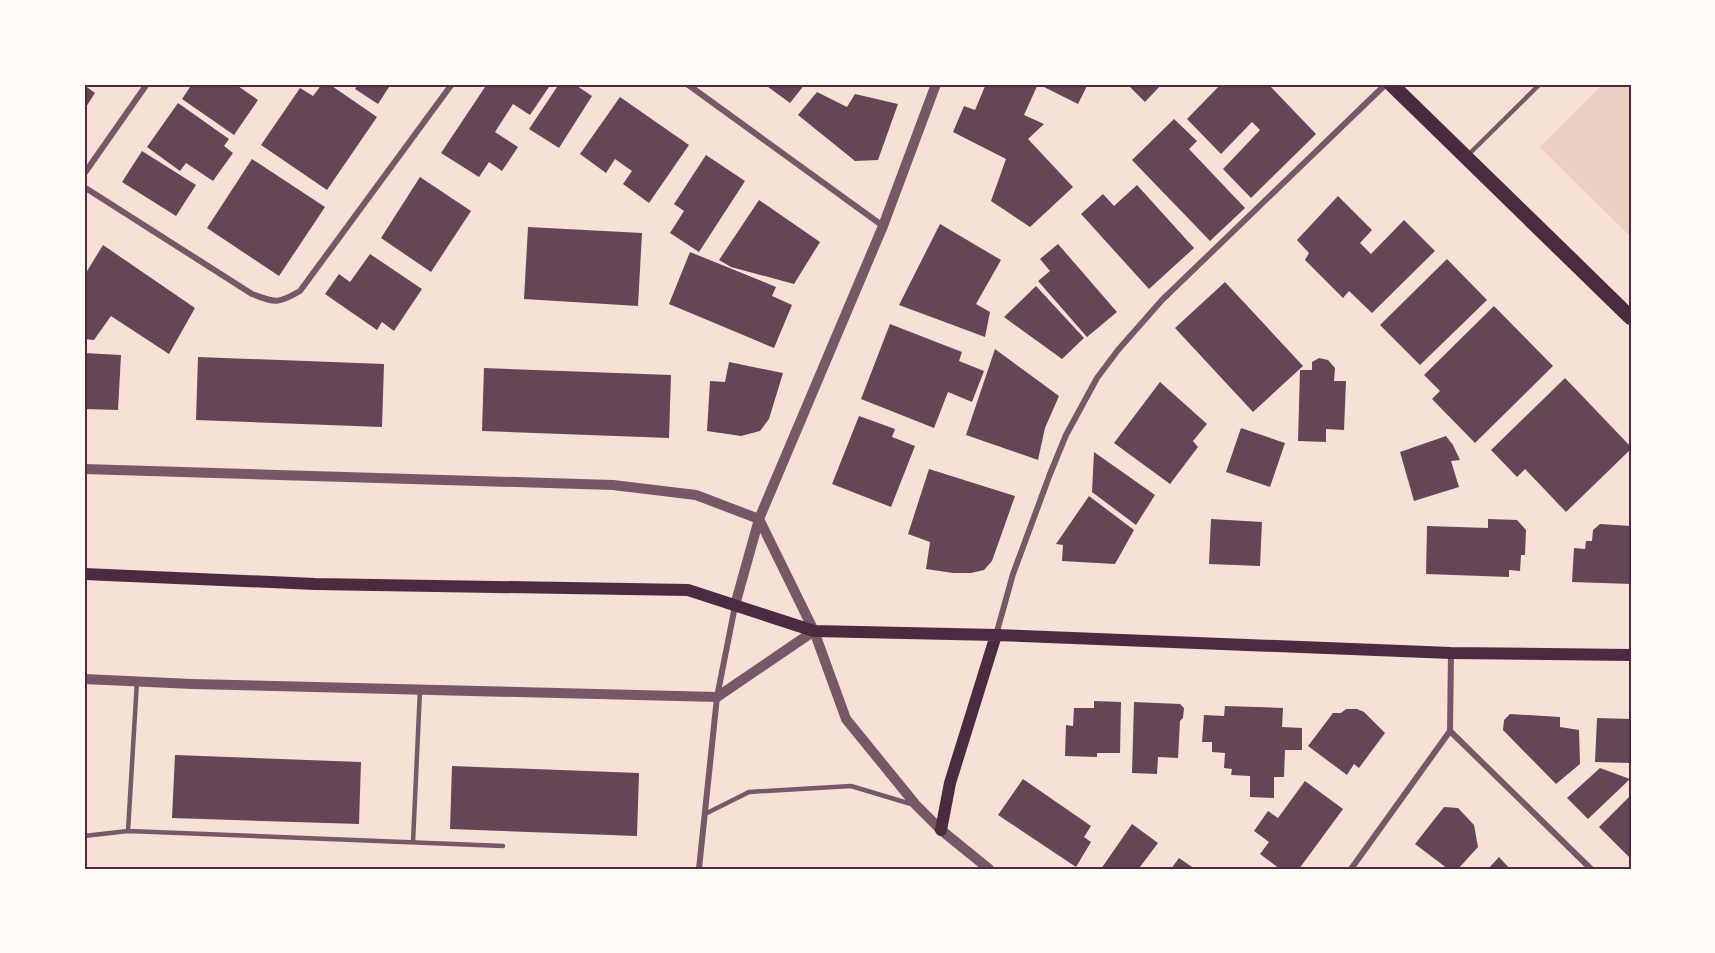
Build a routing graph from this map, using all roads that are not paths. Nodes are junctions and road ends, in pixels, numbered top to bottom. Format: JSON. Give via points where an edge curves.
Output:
{"nodes":[{"id":1,"x":147,"y":84,"type":"edge"},
{"id":2,"x":452,"y":84,"type":"edge"},
{"id":3,"x":687,"y":84,"type":"edge"},
{"id":4,"x":936,"y":84,"type":"edge"},
{"id":5,"x":1386,"y":84,"type":"edge"},
{"id":6,"x":1391,"y":84,"type":"edge"},
{"id":7,"x":1540,"y":84,"type":"edge"},
{"id":8,"x":1466,"y":157,"type":"junction"},
{"id":9,"x":84,"y":174,"type":"edge"},
{"id":10,"x":84,"y":187,"type":"edge"},
{"id":11,"x":882,"y":226,"type":"junction"},
{"id":12,"x":1631,"y":318,"type":"edge"},
{"id":13,"x":84,"y":469,"type":"edge"},
{"id":14,"x":759,"y":519,"type":"junction"},
{"id":15,"x":84,"y":574,"type":"edge"},
{"id":16,"x":735,"y":605,"type":"junction"},
{"id":17,"x":814,"y":631,"type":"junction"},
{"id":18,"x":996,"y":635,"type":"junction"},
{"id":19,"x":1451,"y":653,"type":"junction"},
{"id":20,"x":1631,"y":655,"type":"edge"},
{"id":21,"x":84,"y":679,"type":"edge"},
{"id":22,"x":136,"y":681,"type":"junction"},
{"id":23,"x":420,"y":690,"type":"junction"},
{"id":24,"x":717,"y":697,"type":"junction"},
{"id":25,"x":1450,"y":731,"type":"junction"},
{"id":26,"x":916,"y":805,"type":"junction"},
{"id":27,"x":705,"y":814,"type":"junction"},
{"id":28,"x":941,"y":830,"type":"junction"},
{"id":29,"x":128,"y":831,"type":"junction"},
{"id":30,"x":84,"y":836,"type":"edge"},
{"id":31,"x":413,"y":842,"type":"junction"},
{"id":32,"x":503,"y":846,"type":"dead end"},
{"id":33,"x":699,"y":869,"type":"edge"},
{"id":34,"x":989,"y":869,"type":"edge"},
{"id":35,"x":1351,"y":869,"type":"edge"},
{"id":36,"x":1591,"y":869,"type":"edge"}],
"edges":[{"from":1,"to":9,"type":"street"},
{"from":2,"to":10,"type":"street","via":[[300,291],[283,301],[252,294]]},
{"from":3,"to":11,"type":"street"},
{"from":4,"to":11,"type":"street"},
{"from":5,"to":18,"type":"street","via":[[1162,300],[1096,378],[1050,474],[1013,574]]},
{"from":6,"to":8,"type":"main road"},
{"from":7,"to":8,"type":"lane"},
{"from":8,"to":12,"type":"main road"},
{"from":11,"to":14,"type":"street"},
{"from":13,"to":14,"type":"street","via":[[613,485],[696,495]]},
{"from":14,"to":16,"type":"street"},
{"from":14,"to":17,"type":"street"},
{"from":15,"to":16,"type":"main road","via":[[315,584],[688,590]]},
{"from":16,"to":17,"type":"main road"},
{"from":16,"to":24,"type":"street"},
{"from":17,"to":18,"type":"main road"},
{"from":17,"to":24,"type":"street"},
{"from":17,"to":26,"type":"street","via":[[846,719]]},
{"from":18,"to":19,"type":"main road"},
{"from":18,"to":28,"type":"main road","via":[[950,783]]},
{"from":19,"to":20,"type":"main road"},
{"from":19,"to":25,"type":"street"},
{"from":21,"to":22,"type":"street"},
{"from":22,"to":23,"type":"street"},
{"from":22,"to":29,"type":"lane"},
{"from":23,"to":24,"type":"street"},
{"from":23,"to":31,"type":"lane"},
{"from":24,"to":27,"type":"street"},
{"from":25,"to":35,"type":"street"},
{"from":25,"to":36,"type":"street"},
{"from":26,"to":27,"type":"lane","via":[[851,786],[749,792]]},
{"from":26,"to":28,"type":"street"},
{"from":27,"to":33,"type":"street"},
{"from":28,"to":34,"type":"street"},
{"from":29,"to":30,"type":"lane"},
{"from":29,"to":31,"type":"lane"},
{"from":31,"to":32,"type":"lane"}]}
